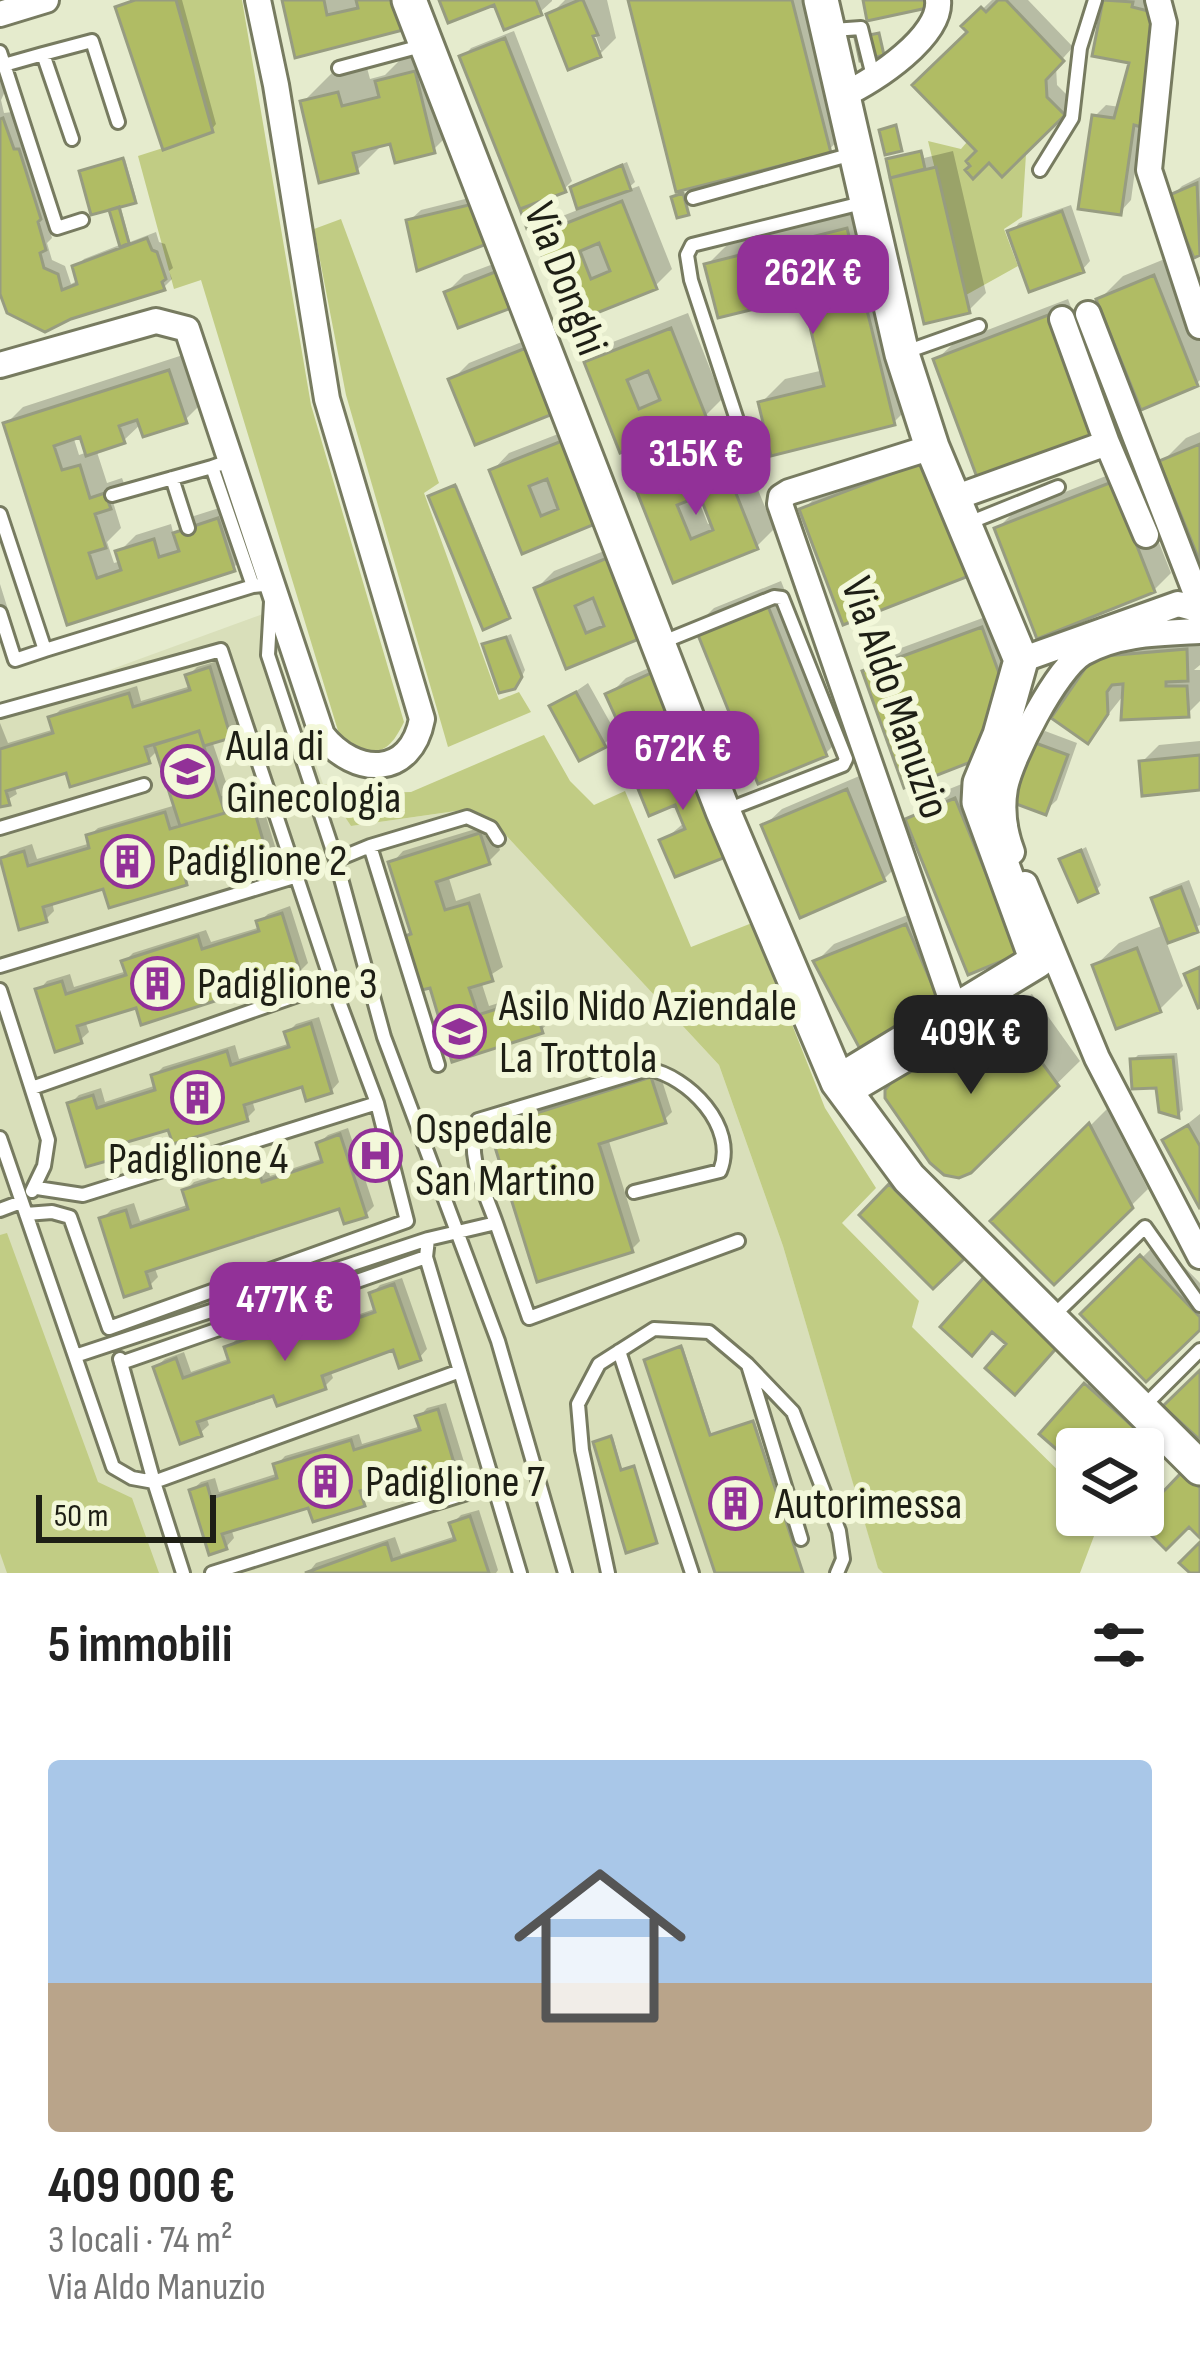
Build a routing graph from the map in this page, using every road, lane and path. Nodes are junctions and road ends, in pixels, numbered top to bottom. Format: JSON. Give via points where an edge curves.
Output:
{"nodes":[{"id":1,"x":46,"y":0,"type":"edge"},
{"id":2,"x":258,"y":0,"type":"edge"},
{"id":3,"x":409,"y":0,"type":"edge"},
{"id":4,"x":938,"y":0,"type":"edge"},
{"id":5,"x":1096,"y":0,"type":"edge"},
{"id":6,"x":1158,"y":0,"type":"edge"},
{"id":7,"x":0,"y":14,"type":"edge"},
{"id":8,"x":824,"y":15,"type":"edge"},
{"id":9,"x":426,"y":45,"type":"junction"},
{"id":10,"x":43,"y":54,"type":"junction"},
{"id":11,"x":2,"y":59,"type":"edge"},
{"id":12,"x":339,"y":68,"type":"dead end"},
{"id":13,"x":860,"y":88,"type":"junction"},
{"id":14,"x":118,"y":122,"type":"dead end"},
{"id":15,"x":72,"y":139,"type":"dead end"},
{"id":16,"x":857,"y":153,"type":"junction"},
{"id":17,"x":1040,"y":170,"type":"dead end"},
{"id":18,"x":693,"y":198,"type":"dead end"},
{"id":19,"x":868,"y":202,"type":"junction"},
{"id":20,"x":82,"y":220,"type":"dead end"},
{"id":21,"x":979,"y":326,"type":"dead end"},
{"id":22,"x":1200,"y":326,"type":"edge"},
{"id":23,"x":902,"y":354,"type":"junction"},
{"id":24,"x":0,"y":365,"type":"edge"},
{"id":25,"x":737,"y":420,"type":"dead end"},
{"id":26,"x":1108,"y":443,"type":"junction"},
{"id":27,"x":932,"y":447,"type":"junction"},
{"id":28,"x":222,"y":463,"type":"junction"},
{"id":29,"x":172,"y":478,"type":"junction"},
{"id":30,"x":1058,"y":487,"type":"dead end"},
{"id":31,"x":112,"y":495,"type":"dead end"},
{"id":32,"x":960,"y":511,"type":"junction"},
{"id":33,"x":0,"y":514,"type":"edge"},
{"id":34,"x":188,"y":528,"type":"dead end"},
{"id":35,"x":1146,"y":535,"type":"dead end"},
{"id":36,"x":263,"y":585,"type":"junction"},
{"id":37,"x":1200,"y":607,"type":"edge"},
{"id":38,"x":0,"y":613,"type":"edge"},
{"id":39,"x":1200,"y":631,"type":"edge"},
{"id":40,"x":660,"y":643,"type":"junction"},
{"id":41,"x":44,"y":650,"type":"junction"},
{"id":42,"x":1022,"y":660,"type":"junction"},
{"id":43,"x":0,"y":711,"type":"edge"},
{"id":44,"x":690,"y":724,"type":"junction"},
{"id":45,"x":623,"y":753,"type":"dead end"},
{"id":46,"x":144,"y":785,"type":"dead end"},
{"id":47,"x":723,"y":812,"type":"junction"},
{"id":48,"x":0,"y":829,"type":"edge"},
{"id":49,"x":498,"y":839,"type":"dead end"},
{"id":50,"x":370,"y":846,"type":"junction"},
{"id":51,"x":336,"y":860,"type":"junction"},
{"id":52,"x":294,"y":877,"type":"junction"},
{"id":53,"x":0,"y":966,"type":"edge"},
{"id":54,"x":332,"y":983,"type":"junction"},
{"id":55,"x":0,"y":990,"type":"edge"},
{"id":56,"x":971,"y":1014,"type":"junction"},
{"id":57,"x":385,"y":1037,"type":"junction"},
{"id":58,"x":356,"y":1045,"type":"junction"},
{"id":59,"x":438,"y":1064,"type":"dead end"},
{"id":60,"x":32,"y":1088,"type":"junction"},
{"id":61,"x":844,"y":1090,"type":"junction"},
{"id":62,"x":377,"y":1103,"type":"junction"},
{"id":63,"x":0,"y":1138,"type":"edge"},
{"id":64,"x":37,"y":1188,"type":"junction"},
{"id":65,"x":634,"y":1192,"type":"dead end"},
{"id":66,"x":23,"y":1205,"type":"junction"},
{"id":67,"x":0,"y":1210,"type":"edge"},
{"id":68,"x":496,"y":1223,"type":"junction"},
{"id":69,"x":456,"y":1235,"type":"junction"},
{"id":70,"x":428,"y":1239,"type":"junction"},
{"id":71,"x":738,"y":1241,"type":"dead end"},
{"id":72,"x":1200,"y":1256,"type":"edge"},
{"id":73,"x":426,"y":1257,"type":"junction"},
{"id":74,"x":1200,"y":1305,"type":"edge"},
{"id":75,"x":1049,"y":1319,"type":"junction"},
{"id":76,"x":1200,"y":1350,"type":"edge"},
{"id":77,"x":620,"y":1351,"type":"junction"},
{"id":78,"x":75,"y":1356,"type":"junction"},
{"id":79,"x":748,"y":1364,"type":"junction"},
{"id":80,"x":460,"y":1371,"type":"junction"},
{"id":81,"x":1141,"y":1410,"type":"junction"},
{"id":82,"x":1200,"y":1468,"type":"edge"},
{"id":83,"x":154,"y":1482,"type":"junction"},
{"id":84,"x":494,"y":1485,"type":"junction"},
{"id":85,"x":801,"y":1540,"type":"dead end"},
{"id":86,"x":843,"y":1559,"type":"junction"},
{"id":87,"x":184,"y":1573,"type":"edge"},
{"id":88,"x":212,"y":1573,"type":"edge"},
{"id":89,"x":520,"y":1573,"type":"edge"},
{"id":90,"x":565,"y":1573,"type":"edge"},
{"id":91,"x":608,"y":1573,"type":"edge"},
{"id":92,"x":692,"y":1573,"type":"edge"},
{"id":93,"x":837,"y":1573,"type":"edge"},
{"id":94,"x":853,"y":1573,"type":"edge"}],
"edges":[{"from":1,"to":7,"type":"street"},
{"from":2,"to":36,"type":"street","via":[[327,399],[422,718],[411,747],[387,764],[361,766],[337,754],[322,735]]},
{"from":3,"to":9,"type":"street","name":"Via Donghi"},
{"from":4,"to":13,"type":"street","via":[[930,29]]},
{"from":5,"to":17,"type":"lane","via":[[1080,48],[1072,118]]},
{"from":6,"to":22,"type":"street","via":[[1164,23],[1149,170]]},
{"from":8,"to":13,"type":"street"},
{"from":9,"to":12,"type":"lane"},
{"from":9,"to":40,"type":"street","name":"Via Donghi"},
{"from":10,"to":11,"type":"lane"},
{"from":10,"to":14,"type":"lane","via":[[92,41]]},
{"from":10,"to":15,"type":"lane"},
{"from":11,"to":20,"type":"lane","via":[[57,228]]},
{"from":13,"to":16,"type":"street"},
{"from":16,"to":18,"type":"lane"},
{"from":16,"to":19,"type":"street"},
{"from":19,"to":23,"type":"street"},
{"from":19,"to":25,"type":"lane","via":[[692,245],[691,280]]},
{"from":21,"to":23,"type":"lane"},
{"from":23,"to":27,"type":"street"},
{"from":24,"to":28,"type":"street","via":[[156,321],[188,329]]},
{"from":26,"to":32,"type":"street"},
{"from":26,"to":35,"type":"street"},
{"from":26,"to":37,"type":"street","via":[[1075,317]]},
{"from":27,"to":32,"type":"street"},
{"from":27,"to":56,"type":"street","name":"Via Aldo Manuzio","via":[[789,492],[780,504]]},
{"from":28,"to":29,"type":"lane"},
{"from":28,"to":36,"type":"street"},
{"from":29,"to":31,"type":"lane"},
{"from":29,"to":34,"type":"lane"},
{"from":30,"to":32,"type":"lane"},
{"from":32,"to":42,"type":"street"},
{"from":33,"to":41,"type":"lane"},
{"from":36,"to":41,"type":"lane"},
{"from":36,"to":51,"type":"lane","via":[[268,655]]},
{"from":37,"to":42,"type":"street","via":[[1178,604]]},
{"from":38,"to":41,"type":"lane","via":[[15,660]]},
{"from":39,"to":72,"type":"street","via":[[1112,639],[1077,656],[1010,772],[1003,815],[1097,1058]]},
{"from":40,"to":44,"type":"street","name":"Via Donghi"},
{"from":40,"to":47,"type":"lane","via":[[782,598],[846,759]]},
{"from":42,"to":56,"type":"street","name":"Via Aldo Manuzio","via":[[979,802],[1037,961]]},
{"from":43,"to":52,"type":"lane","via":[[221,650]]},
{"from":44,"to":45,"type":"street"},
{"from":44,"to":47,"type":"street","name":"Via Donghi"},
{"from":46,"to":48,"type":"lane"},
{"from":47,"to":61,"type":"street","name":"Via Donghi","via":[[748,889]]},
{"from":49,"to":50,"type":"lane","via":[[467,817]]},
{"from":50,"to":51,"type":"lane"},
{"from":50,"to":59,"type":"lane"},
{"from":51,"to":57,"type":"lane"},
{"from":52,"to":53,"type":"lane"},
{"from":52,"to":54,"type":"lane"},
{"from":54,"to":58,"type":"lane"},
{"from":54,"to":60,"type":"lane"},
{"from":55,"to":60,"type":"lane"},
{"from":56,"to":61,"type":"street","name":"Via Aldo Manuzio"},
{"from":57,"to":58,"type":"lane"},
{"from":57,"to":69,"type":"lane"},
{"from":58,"to":62,"type":"lane"},
{"from":60,"to":64,"type":"lane","via":[[48,1140]]},
{"from":61,"to":75,"type":"street","name":"Via Donghi","via":[[909,1178]]},
{"from":62,"to":64,"type":"lane","via":[[83,1195]]},
{"from":62,"to":66,"type":"lane","via":[[407,1221],[110,1328],[70,1217]]},
{"from":63,"to":66,"type":"lane"},
{"from":64,"to":66,"type":"lane"},
{"from":65,"to":68,"type":"lane","via":[[720,1171],[724,1160],[718,1129],[692,1087],[667,1072],[648,1070],[478,1120],[474,1160]]},
{"from":66,"to":67,"type":"lane"},
{"from":66,"to":78,"type":"lane"},
{"from":68,"to":69,"type":"lane"},
{"from":68,"to":71,"type":"lane","via":[[529,1318]]},
{"from":69,"to":70,"type":"lane"},
{"from":69,"to":90,"type":"lane","via":[[498,1341]]},
{"from":70,"to":73,"type":"lane"},
{"from":70,"to":78,"type":"lane"},
{"from":73,"to":80,"type":"lane"},
{"from":73,"to":83,"type":"lane","via":[[120,1361]]},
{"from":74,"to":75,"type":"lane","via":[[1145,1227]]},
{"from":75,"to":81,"type":"street","name":"Via Donghi"},
{"from":76,"to":81,"type":"lane"},
{"from":77,"to":79,"type":"lane","via":[[655,1329],[709,1332]]},
{"from":77,"to":91,"type":"lane","via":[[599,1364],[578,1403]]},
{"from":77,"to":92,"type":"lane"},
{"from":78,"to":83,"type":"lane","via":[[113,1467]]},
{"from":79,"to":85,"type":"lane"},
{"from":79,"to":86,"type":"lane","via":[[793,1412]]},
{"from":80,"to":83,"type":"lane"},
{"from":80,"to":84,"type":"lane"},
{"from":81,"to":82,"type":"street","name":"Via Donghi"},
{"from":83,"to":87,"type":"lane"},
{"from":84,"to":88,"type":"lane"},
{"from":84,"to":89,"type":"lane"},
{"from":86,"to":93,"type":"lane"},
{"from":86,"to":94,"type":"lane"}]}
